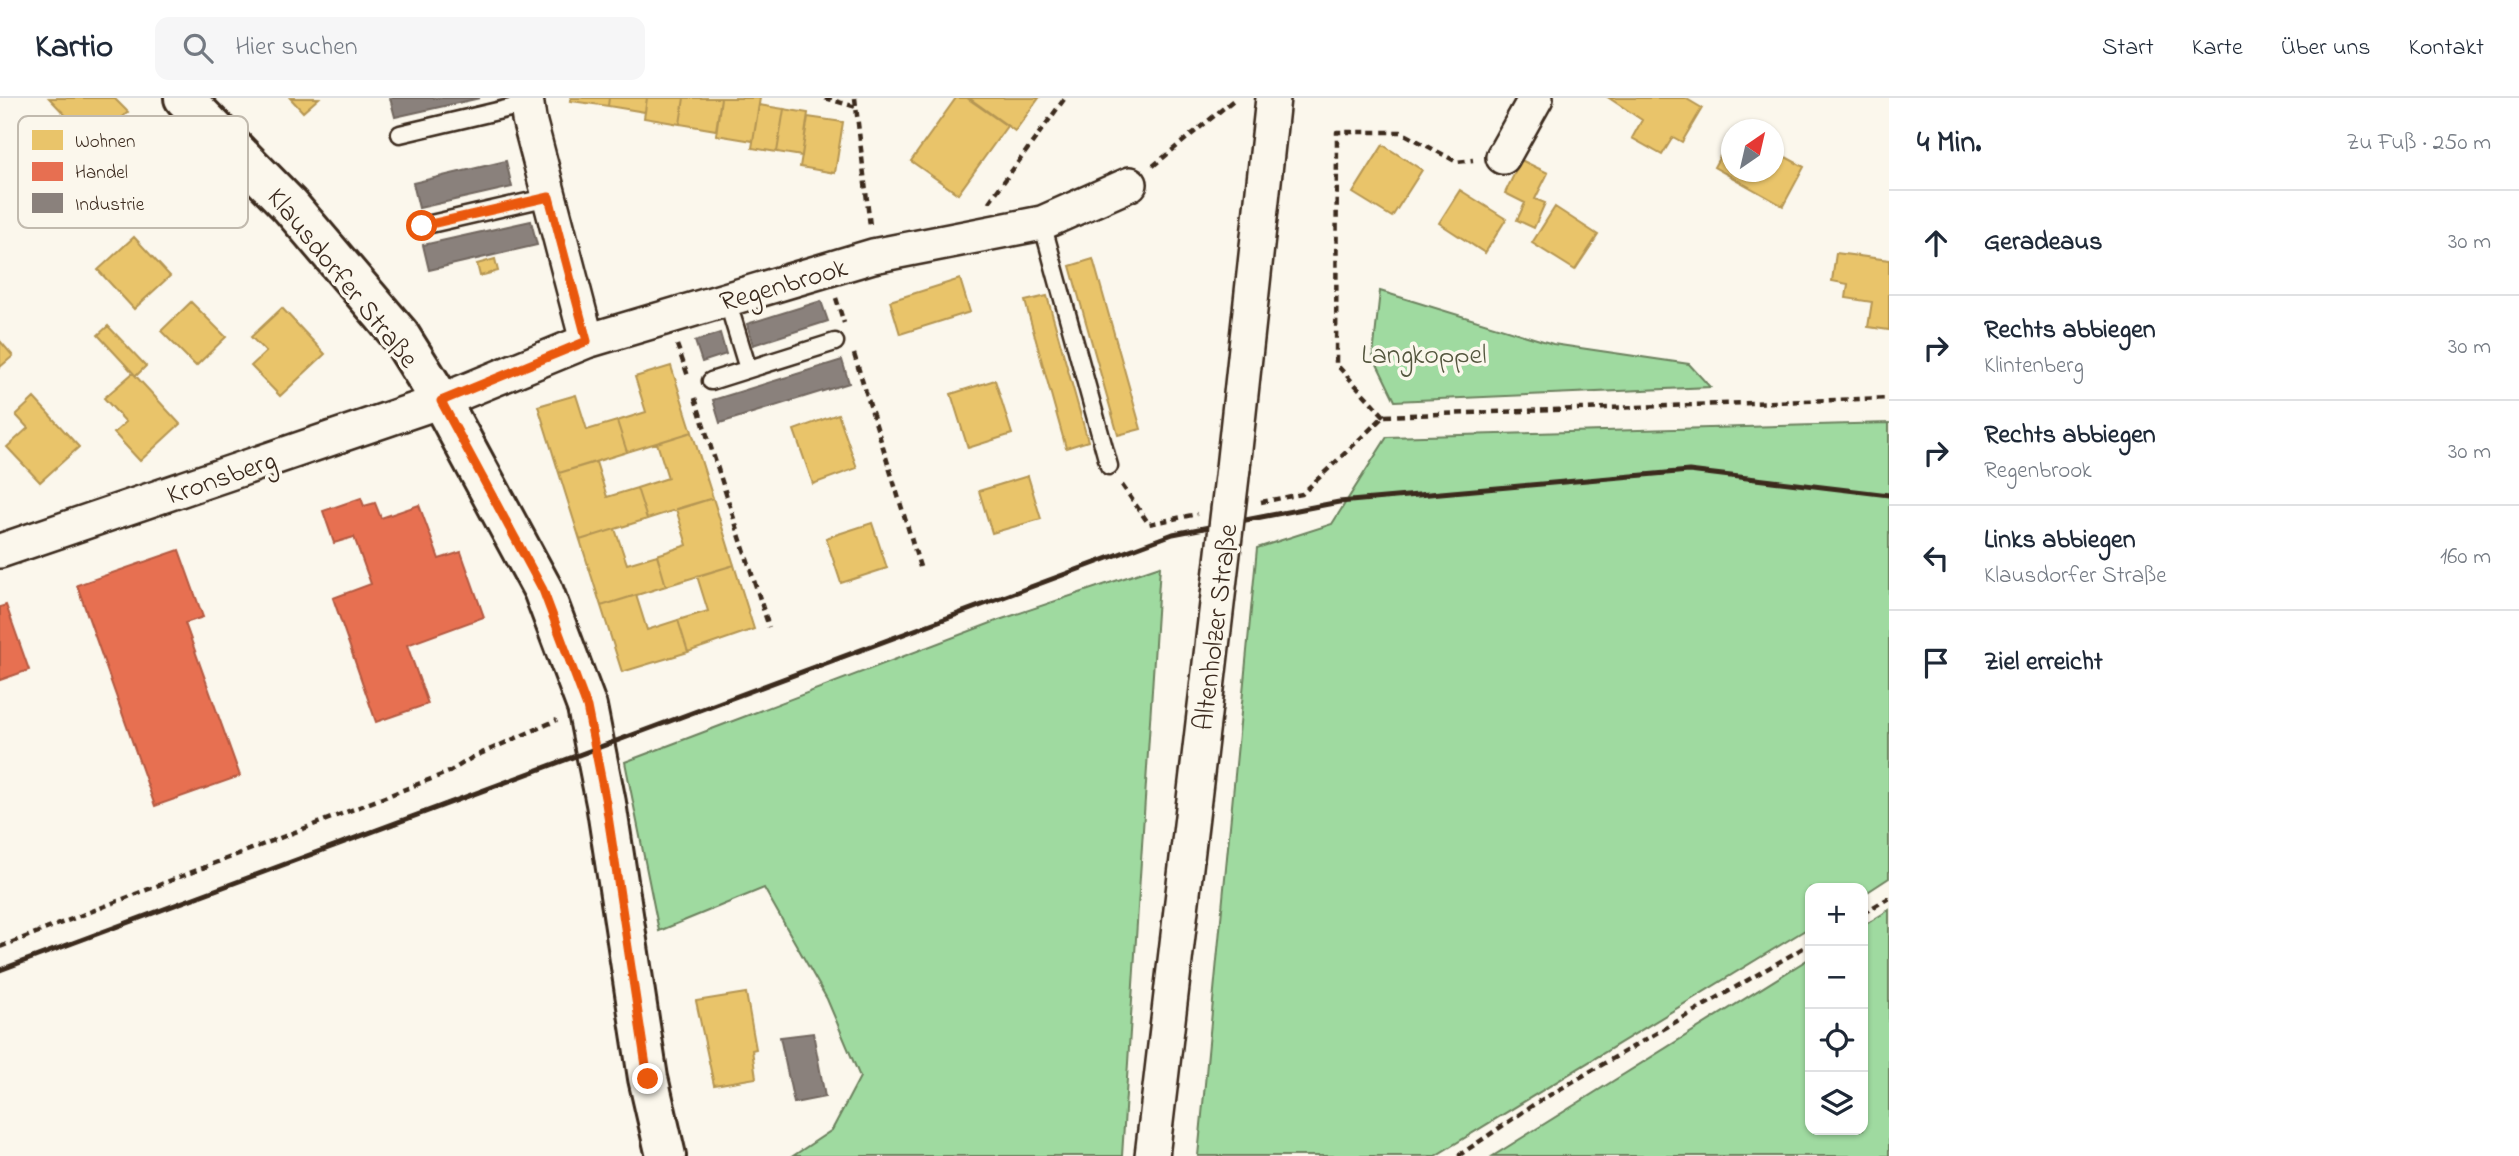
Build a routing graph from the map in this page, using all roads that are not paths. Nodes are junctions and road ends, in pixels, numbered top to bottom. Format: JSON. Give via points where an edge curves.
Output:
{"nodes":[{"id":1,"x":184,"y":98,"type":"edge"},
{"id":2,"x":1273,"y":98,"type":"edge"},
{"id":3,"x":1536,"y":98,"type":"edge"},
{"id":4,"x":527,"y":101,"type":"edge"},
{"id":5,"x":202,"y":116,"type":"edge"},
{"id":6,"x":400,"y":134,"type":"dead end"},
{"id":7,"x":1503,"y":157,"type":"road end"},
{"id":8,"x":248,"y":163,"type":"edge"},
{"id":9,"x":1130,"y":184,"type":"road end"},
{"id":10,"x":549,"y":197,"type":"junction"},
{"id":11,"x":1042,"y":223,"type":"junction"},
{"id":12,"x":422,"y":226,"type":"dead end"},
{"id":13,"x":727,"y":300,"type":"junction"},
{"id":14,"x":587,"y":341,"type":"junction"},
{"id":15,"x":835,"y":342,"type":"dead end"},
{"id":16,"x":748,"y":369,"type":"junction"},
{"id":17,"x":710,"y":381,"type":"dead end"},
{"id":18,"x":441,"y":401,"type":"junction"},
{"id":19,"x":1109,"y":466,"type":"road end"},
{"id":20,"x":5,"y":542,"type":"edge"},
{"id":21,"x":666,"y":1156,"type":"edge"},
{"id":22,"x":1152,"y":1156,"type":"edge"}],
"edges":[{"from":1,"to":5,"type":"street","name":"Klausdorfer Straße"},
{"from":2,"to":22,"type":"street","name":"Altenholzer Straße","bridge":true},
{"from":3,"to":7,"type":"street"},
{"from":4,"to":6,"type":"lane"},
{"from":4,"to":10,"type":"street"},
{"from":8,"to":18,"type":"street","name":"Klausdorfer Straße","via":[[399,334]]},
{"from":9,"to":11,"type":"street","name":"Regenbrook"},
{"from":10,"to":12,"type":"lane"},
{"from":10,"to":14,"type":"street"},
{"from":11,"to":13,"type":"street","name":"Regenbrook","via":[[873,256]]},
{"from":11,"to":19,"type":"lane"},
{"from":13,"to":14,"type":"street","name":"Regenbrook"},
{"from":13,"to":16,"type":"lane"},
{"from":14,"to":18,"type":"street","name":"Regenbrook"},
{"from":15,"to":16,"type":"lane"},
{"from":16,"to":17,"type":"lane"},
{"from":18,"to":20,"type":"street","name":"Kronsberg"},
{"from":18,"to":21,"type":"street","name":"Klausdorfer Straße","via":[[543,590],[587,707],[648,1079]]}]}
